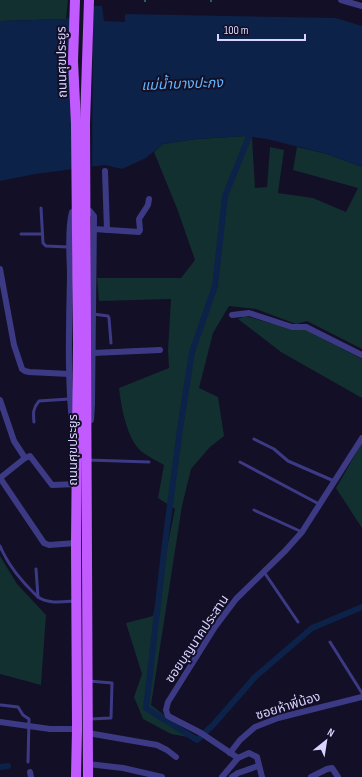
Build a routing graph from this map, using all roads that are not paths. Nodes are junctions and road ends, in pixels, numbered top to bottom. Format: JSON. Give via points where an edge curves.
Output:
{"nodes":[{"id":1,"x":75,"y":0,"type":"edge"},
{"id":2,"x":84,"y":0,"type":"edge"},
{"id":3,"x":89,"y":0,"type":"edge"},
{"id":4,"x":341,"y":0,"type":"edge"},
{"id":5,"x":362,"y":6,"type":"edge"},
{"id":6,"x":81,"y":124,"type":"junction"},
{"id":7,"x":104,"y":171,"type":"dead end"},
{"id":8,"x":149,"y":199,"type":"dead end"},
{"id":9,"x":41,"y":208,"type":"dead end"},
{"id":10,"x":94,"y":229,"type":"junction"},
{"id":11,"x":107,"y":230,"type":"junction"},
{"id":12,"x":20,"y":234,"type":"dead end"},
{"id":13,"x":42,"y":234,"type":"junction"},
{"id":14,"x":70,"y":247,"type":"junction"},
{"id":15,"x":0,"y":269,"type":"edge"},
{"id":16,"x":93,"y":314,"type":"junction"},
{"id":17,"x":232,"y":315,"type":"dead end"},
{"id":18,"x":111,"y":343,"type":"dead end"},
{"id":19,"x":160,"y":350,"type":"dead end"},
{"id":20,"x":93,"y":353,"type":"junction"},
{"id":21,"x":362,"y":355,"type":"edge"},
{"id":22,"x":69,"y":374,"type":"junction"},
{"id":23,"x":69,"y":399,"type":"junction"},
{"id":24,"x":0,"y":400,"type":"edge"},
{"id":25,"x":34,"y":422,"type":"dead end"},
{"id":26,"x":362,"y":438,"type":"edge"},
{"id":27,"x":254,"y":439,"type":"dead end"},
{"id":28,"x":25,"y":458,"type":"junction"},
{"id":29,"x":83,"y":462,"type":"junction"},
{"id":30,"x":149,"y":462,"type":"dead end"},
{"id":31,"x":240,"y":462,"type":"dead end"},
{"id":32,"x":0,"y":478,"type":"edge"},
{"id":33,"x":334,"y":481,"type":"junction"},
{"id":34,"x":77,"y":484,"type":"junction"},
{"id":35,"x":319,"y":504,"type":"junction"},
{"id":36,"x":254,"y":510,"type":"dead end"},
{"id":37,"x":302,"y":532,"type":"junction"},
{"id":38,"x":76,"y":543,"type":"junction"},
{"id":39,"x":0,"y":546,"type":"edge"},
{"id":40,"x":36,"y":570,"type":"dead end"},
{"id":41,"x":264,"y":572,"type":"junction"},
{"id":42,"x":38,"y":597,"type":"junction"},
{"id":43,"x":76,"y":601,"type":"junction"},
{"id":44,"x":298,"y":622,"type":"dead end"},
{"id":45,"x":330,"y":642,"type":"dead end"},
{"id":46,"x":88,"y":680,"type":"junction"},
{"id":47,"x":362,"y":693,"type":"edge"},
{"id":48,"x":362,"y":697,"type":"edge"},
{"id":49,"x":1,"y":705,"type":"edge"},
{"id":50,"x":88,"y":719,"type":"junction"},
{"id":51,"x":0,"y":722,"type":"edge"},
{"id":52,"x":30,"y":726,"type":"junction"},
{"id":53,"x":77,"y":729,"type":"junction"},
{"id":54,"x":88,"y":733,"type":"junction"},
{"id":55,"x":230,"y":753,"type":"junction"},
{"id":56,"x":176,"y":757,"type":"dead end"},
{"id":57,"x":238,"y":758,"type":"junction"},
{"id":58,"x":28,"y":762,"type":"dead end"},
{"id":59,"x":88,"y":764,"type":"junction"},
{"id":60,"x":258,"y":766,"type":"junction"},
{"id":61,"x":225,"y":775,"type":"edge"},
{"id":62,"x":76,"y":777,"type":"edge"},
{"id":63,"x":88,"y":777,"type":"edge"},
{"id":64,"x":162,"y":777,"type":"edge"},
{"id":65,"x":232,"y":777,"type":"edge"},
{"id":66,"x":262,"y":777,"type":"edge"},
{"id":67,"x":311,"y":777,"type":"edge"},
{"id":68,"x":338,"y":777,"type":"edge"}],
"edges":[{"from":1,"to":6,"type":"main road","name":"ถนนศุขประยูร","via":[[73,61]]},
{"from":2,"to":6,"type":"main road","name":"ถนนศุขประยูร"},
{"from":3,"to":6,"type":"main road","name":"ถนนศุขประยูร"},
{"from":4,"to":5,"type":"street"},
{"from":6,"to":29,"type":"main road","name":"ถนนศุขประยูร"},
{"from":7,"to":11,"type":"street"},
{"from":8,"to":11,"type":"street","via":[[140,219],[139,232]]},
{"from":9,"to":13,"type":"lane"},
{"from":10,"to":11,"type":"street"},
{"from":10,"to":14,"type":"street","via":[[92,212],[72,212]]},
{"from":10,"to":16,"type":"street"},
{"from":12,"to":13,"type":"lane"},
{"from":13,"to":14,"type":"lane","via":[[46,246]]},
{"from":14,"to":22,"type":"street"},
{"from":15,"to":22,"type":"street","via":[[14,345],[22,369],[25,372]]},
{"from":16,"to":18,"type":"lane","via":[[108,316]]},
{"from":16,"to":20,"type":"street"},
{"from":17,"to":21,"type":"street","via":[[249,313],[292,328],[306,326]]},
{"from":19,"to":20,"type":"street"},
{"from":20,"to":29,"type":"street","via":[[92,404]]},
{"from":22,"to":23,"type":"street"},
{"from":23,"to":25,"type":"lane","via":[[39,401],[33,412]]},
{"from":23,"to":29,"type":"street"},
{"from":24,"to":28,"type":"street","via":[[14,441]]},
{"from":26,"to":33,"type":"street","name":"ซอยบุญนาคประสาน"},
{"from":27,"to":33,"type":"lane","via":[[274,449],[288,461]]},
{"from":28,"to":32,"type":"street"},
{"from":28,"to":34,"type":"street","via":[[32,457],[53,485]]},
{"from":29,"to":30,"type":"lane"},
{"from":29,"to":34,"type":"main road","name":"ถนนศุขประยูร"},
{"from":29,"to":46,"type":"main road","name":"ถนนศุขประยูร"},
{"from":31,"to":35,"type":"lane"},
{"from":32,"to":38,"type":"street","via":[[44,543]]},
{"from":33,"to":35,"type":"street","name":"ซอยบุญนาคประสาน"},
{"from":34,"to":38,"type":"main road","name":"ถนนศุขประยูร"},
{"from":35,"to":37,"type":"street","name":"ซอยบุญนาคประสาน"},
{"from":36,"to":37,"type":"lane"},
{"from":37,"to":41,"type":"street","name":"ซอยบุญนาคประสาน"},
{"from":38,"to":43,"type":"main road","name":"ถนนศุขประยูร"},
{"from":39,"to":42,"type":"lane","via":[[6,560]]},
{"from":40,"to":42,"type":"lane"},
{"from":41,"to":44,"type":"lane"},
{"from":41,"to":55,"type":"street","name":"ซอยบุญนาคประสาน","via":[[236,599],[215,627],[168,702],[166,710],[168,716],[201,733]]},
{"from":42,"to":43,"type":"lane","via":[[58,602]]},
{"from":43,"to":53,"type":"main road","name":"ถนนศุขประยูร"},
{"from":45,"to":47,"type":"lane"},
{"from":46,"to":50,"type":"main road","name":"ถนนศุขประยูร"},
{"from":46,"to":50,"type":"lane","via":[[112,683],[112,718]]},
{"from":48,"to":55,"type":"street","name":"ซอยห้าพี่น้อง","via":[[278,718],[255,727]]},
{"from":49,"to":52,"type":"lane","via":[[18,707],[30,719]]},
{"from":50,"to":54,"type":"main road","name":"ถนนศุขประยูร"},
{"from":51,"to":52,"type":"street"},
{"from":52,"to":53,"type":"street"},
{"from":52,"to":58,"type":"lane"},
{"from":53,"to":62,"type":"main road","name":"ถนนศุขประยูร"},
{"from":54,"to":56,"type":"street","via":[[157,745]]},
{"from":54,"to":59,"type":"main road","name":"ถนนศุขประยูร"},
{"from":55,"to":57,"type":"street","name":"ซอยบุญนาคประสาน"},
{"from":57,"to":60,"type":"street","via":[[249,753],[254,755],[257,757]]},
{"from":57,"to":61,"type":"street"},
{"from":59,"to":63,"type":"main road","name":"ถนนศุขประยูร"},
{"from":59,"to":64,"type":"street"},
{"from":60,"to":65,"type":"street"},
{"from":60,"to":66,"type":"street"},
{"from":67,"to":68,"type":"street","via":[[332,768]]}]}
